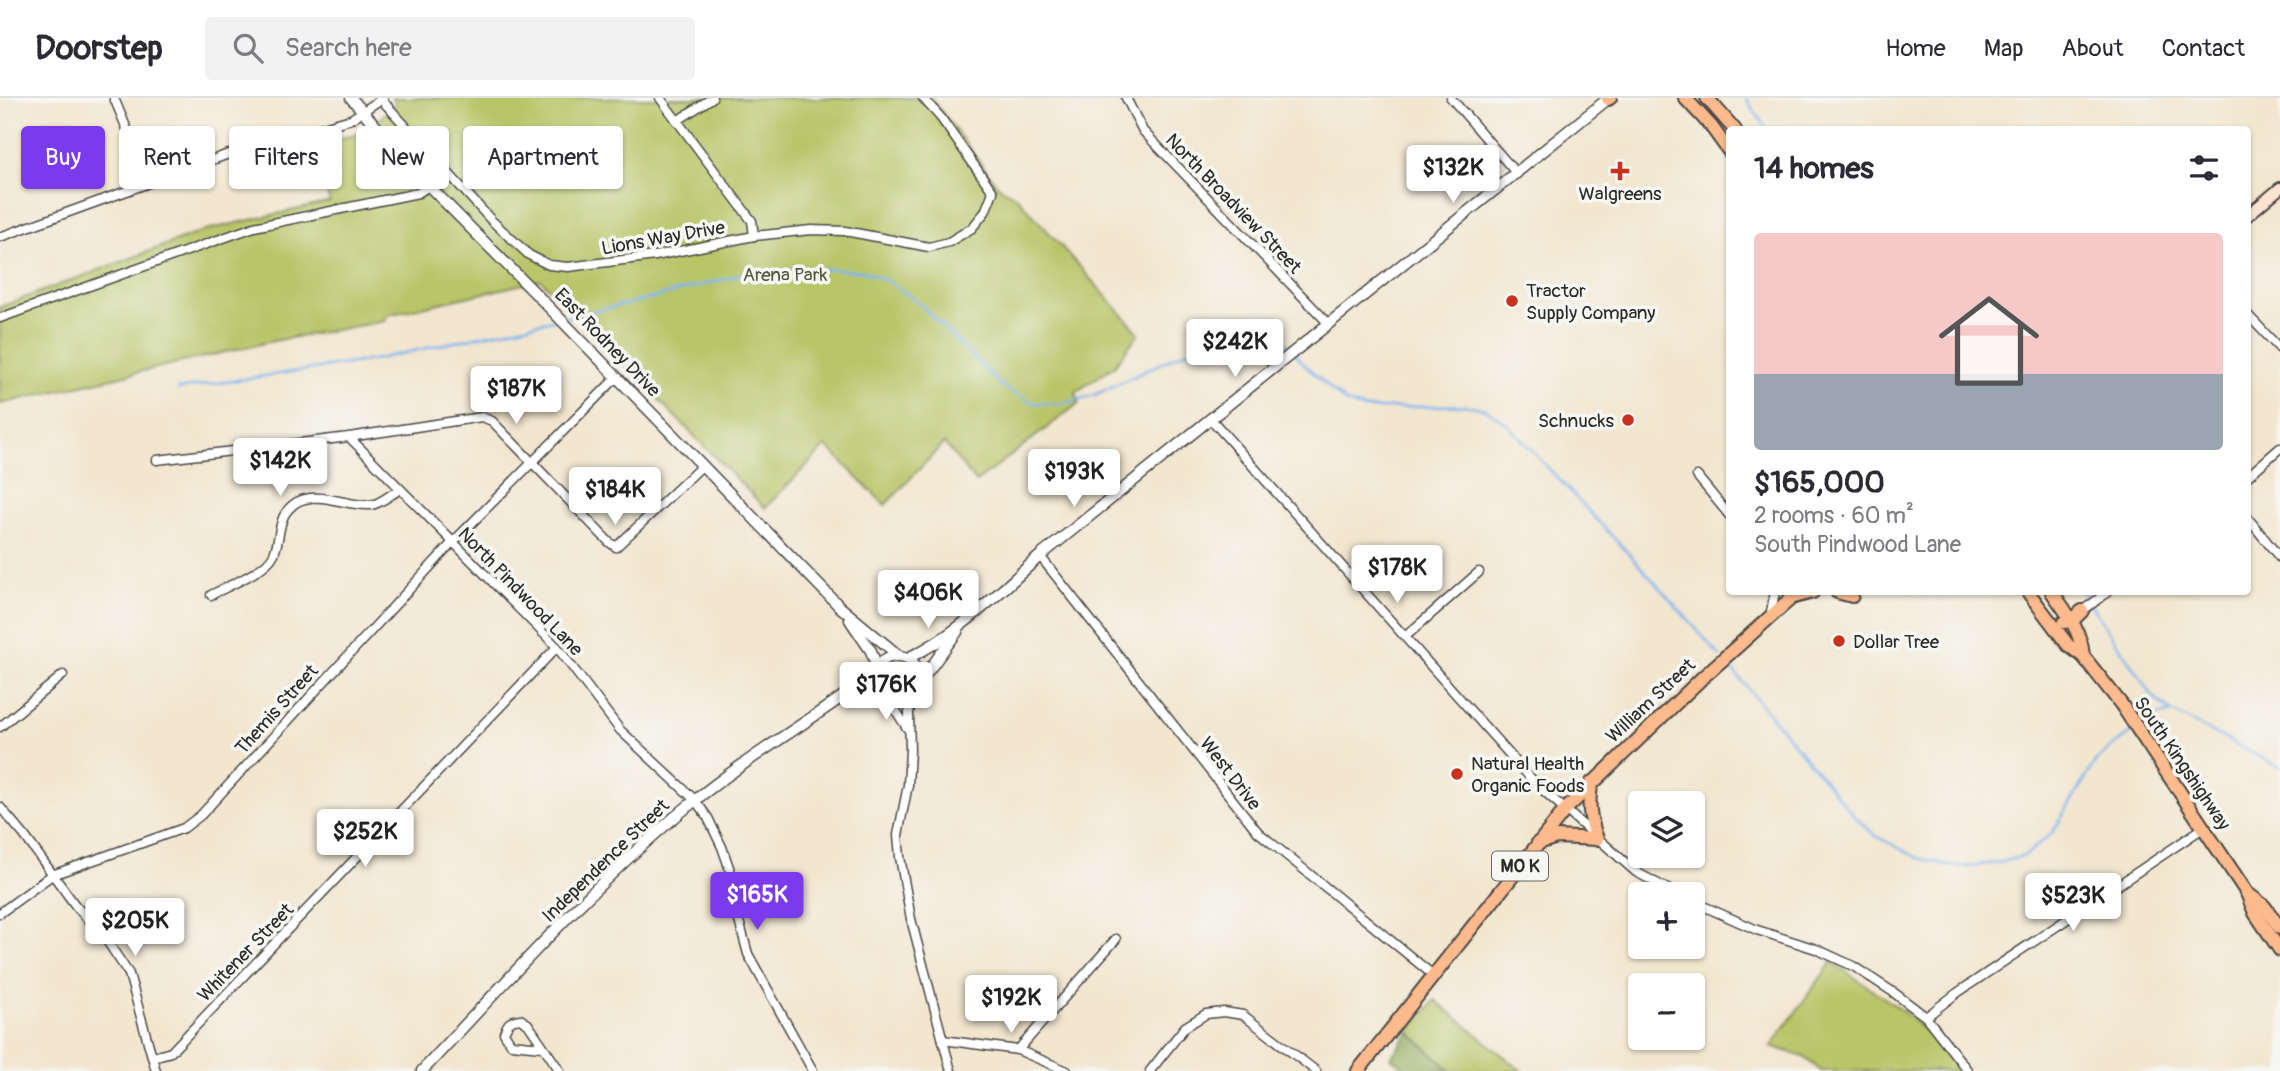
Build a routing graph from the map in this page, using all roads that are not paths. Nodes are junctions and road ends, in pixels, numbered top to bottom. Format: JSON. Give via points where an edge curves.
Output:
{"nodes":[{"id":1,"x":114,"y":98,"type":"edge"},
{"id":2,"x":351,"y":98,"type":"edge"},
{"id":3,"x":660,"y":98,"type":"edge"},
{"id":4,"x":712,"y":98,"type":"edge"},
{"id":5,"x":923,"y":98,"type":"edge"},
{"id":6,"x":1126,"y":98,"type":"edge"},
{"id":7,"x":1451,"y":98,"type":"edge"},
{"id":8,"x":1609,"y":98,"type":"edge"},
{"id":9,"x":1707,"y":98,"type":"edge"},
{"id":10,"x":382,"y":99,"type":"edge"},
{"id":11,"x":1686,"y":99,"type":"edge"},
{"id":12,"x":364,"y":113,"type":"junction"},
{"id":13,"x":677,"y":121,"type":"junction"},
{"id":14,"x":126,"y":126,"type":"edge"},
{"id":15,"x":376,"y":126,"type":"edge"},
{"id":16,"x":1732,"y":126,"type":"edge"},
{"id":17,"x":1726,"y":147,"type":"edge"},
{"id":18,"x":215,"y":159,"type":"edge"},
{"id":19,"x":1517,"y":174,"type":"junction"},
{"id":20,"x":2280,"y":188,"type":"edge"},
{"id":21,"x":130,"y":189,"type":"edge"},
{"id":22,"x":424,"y":189,"type":"edge"},
{"id":23,"x":432,"y":189,"type":"edge"},
{"id":24,"x":2251,"y":213,"type":"edge"},
{"id":25,"x":754,"y":236,"type":"junction"},
{"id":26,"x":0,"y":237,"type":"edge"},
{"id":27,"x":0,"y":318,"type":"edge"},
{"id":28,"x":2251,"y":318,"type":"edge"},
{"id":29,"x":1329,"y":324,"type":"junction"},
{"id":30,"x":2280,"y":349,"type":"edge"},
{"id":31,"x":617,"y":377,"type":"junction"},
{"id":32,"x":1210,"y":418,"type":"junction"},
{"id":33,"x":349,"y":437,"type":"junction"},
{"id":34,"x":2280,"y":448,"type":"edge"},
{"id":35,"x":156,"y":460,"type":"dead end"},
{"id":36,"x":532,"y":462,"type":"junction"},
{"id":37,"x":702,"y":465,"type":"junction"},
{"id":38,"x":2251,"y":473,"type":"edge"},
{"id":39,"x":1697,"y":476,"type":"dead end"},
{"id":40,"x":399,"y":489,"type":"junction"},
{"id":41,"x":1726,"y":511,"type":"edge"},
{"id":42,"x":2251,"y":522,"type":"edge"},
{"id":43,"x":453,"y":542,"type":"junction"},
{"id":44,"x":1040,"y":556,"type":"junction"},
{"id":45,"x":2280,"y":558,"type":"edge"},
{"id":46,"x":1479,"y":572,"type":"dead end"},
{"id":47,"x":211,"y":594,"type":"dead end"},
{"id":48,"x":1774,"y":595,"type":"edge"},
{"id":49,"x":1794,"y":595,"type":"edge"},
{"id":50,"x":2030,"y":595,"type":"edge"},
{"id":51,"x":2054,"y":595,"type":"edge"},
{"id":52,"x":2104,"y":595,"type":"edge"},
{"id":53,"x":2061,"y":606,"type":"junction"},
{"id":54,"x":841,"y":608,"type":"junction"},
{"id":55,"x":2082,"y":611,"type":"junction"},
{"id":56,"x":2045,"y":614,"type":"junction"},
{"id":57,"x":1769,"y":619,"type":"junction"},
{"id":58,"x":2072,"y":621,"type":"junction"},
{"id":59,"x":961,"y":626,"type":"junction"},
{"id":60,"x":1406,"y":636,"type":"junction"},
{"id":61,"x":557,"y":647,"type":"junction"},
{"id":62,"x":2083,"y":656,"type":"junction"},
{"id":63,"x":903,"y":657,"type":"junction"},
{"id":64,"x":876,"y":670,"type":"junction"},
{"id":65,"x":63,"y":675,"type":"dead end"},
{"id":66,"x":920,"y":682,"type":"junction"},
{"id":67,"x":913,"y":695,"type":"junction"},
{"id":68,"x":882,"y":696,"type":"junction"},
{"id":69,"x":835,"y":703,"type":"junction"},
{"id":70,"x":0,"y":727,"type":"edge"},
{"id":71,"x":909,"y":731,"type":"junction"},
{"id":72,"x":1592,"y":782,"type":"junction"},
{"id":73,"x":695,"y":800,"type":"junction"},
{"id":74,"x":0,"y":807,"type":"edge"},
{"id":75,"x":1565,"y":810,"type":"junction"},
{"id":76,"x":2203,"y":828,"type":"junction"},
{"id":77,"x":1597,"y":839,"type":"junction"},
{"id":78,"x":1538,"y":844,"type":"junction"},
{"id":79,"x":52,"y":875,"type":"junction"},
{"id":80,"x":1655,"y":882,"type":"edge"},
{"id":81,"x":2247,"y":893,"type":"junction"},
{"id":82,"x":1705,"y":907,"type":"edge"},
{"id":83,"x":0,"y":913,"type":"edge"},
{"id":84,"x":2280,"y":928,"type":"edge"},
{"id":85,"x":1115,"y":939,"type":"dead end"},
{"id":86,"x":2280,"y":950,"type":"edge"},
{"id":87,"x":1433,"y":975,"type":"junction"},
{"id":88,"x":1926,"y":1017,"type":"junction"},
{"id":89,"x":943,"y":1040,"type":"junction"},
{"id":90,"x":542,"y":1046,"type":"junction"},
{"id":91,"x":1018,"y":1050,"type":"junction"},
{"id":92,"x":153,"y":1057,"type":"junction"},
{"id":93,"x":156,"y":1071,"type":"edge"},
{"id":94,"x":422,"y":1071,"type":"edge"},
{"id":95,"x":560,"y":1071,"type":"edge"},
{"id":96,"x":813,"y":1071,"type":"edge"},
{"id":97,"x":951,"y":1071,"type":"edge"},
{"id":98,"x":1067,"y":1071,"type":"edge"},
{"id":99,"x":1150,"y":1071,"type":"edge"},
{"id":100,"x":1316,"y":1071,"type":"edge"},
{"id":101,"x":1358,"y":1071,"type":"edge"},
{"id":102,"x":1968,"y":1071,"type":"edge"}],
"edges":[{"from":1,"to":14,"type":"street"},
{"from":2,"to":12,"type":"street","name":"East Rodney Drive"},
{"from":3,"to":13,"type":"street"},
{"from":4,"to":13,"type":"street"},
{"from":5,"to":25,"type":"street","name":"Lions Way Drive","via":[[993,192],[972,228],[949,242],[929,247],[845,231],[811,229]]},
{"from":6,"to":29,"type":"street","name":"North Broadview Street","via":[[1143,131]]},
{"from":7,"to":19,"type":"street"},
{"from":8,"to":19,"type":"street"},
{"from":9,"to":16,"type":"main road"},
{"from":10,"to":12,"type":"street"},
{"from":10,"to":25,"type":"street","name":"Lions Way Drive","via":[[491,220],[530,255],[549,265],[568,267],[655,256]]},
{"from":11,"to":17,"type":"main road"},
{"from":12,"to":15,"type":"street","name":"East Rodney Drive"},
{"from":12,"to":18,"type":"street"},
{"from":13,"to":25,"type":"street","via":[[752,221]]},
{"from":19,"to":29,"type":"street"},
{"from":20,"to":24,"type":"main road"},
{"from":21,"to":26,"type":"street"},
{"from":22,"to":27,"type":"street","via":[[254,227]]},
{"from":23,"to":31,"type":"street","name":"East Rodney Drive"},
{"from":28,"to":30,"type":"street"},
{"from":29,"to":32,"type":"street"},
{"from":31,"to":36,"type":"street","name":"Themis Street"},
{"from":31,"to":37,"type":"street","name":"East Rodney Drive"},
{"from":32,"to":44,"type":"street"},
{"from":32,"to":60,"type":"street"},
{"from":33,"to":35,"type":"street"},
{"from":33,"to":36,"type":"street","via":[[482,417],[492,421]]},
{"from":33,"to":40,"type":"street","name":"North Pindwood Lane"},
{"from":34,"to":38,"type":"street"},
{"from":36,"to":37,"type":"street","via":[[616,547]]},
{"from":36,"to":43,"type":"street","name":"Themis Street"},
{"from":37,"to":54,"type":"street","name":"East Rodney Drive"},
{"from":39,"to":41,"type":"street"},
{"from":40,"to":43,"type":"street","name":"North Pindwood Lane"},
{"from":40,"to":47,"type":"street","via":[[374,505],[311,497],[298,502],[280,521],[273,555],[265,565]]},
{"from":42,"to":45,"type":"street"},
{"from":43,"to":61,"type":"street","name":"North Pindwood Lane"},
{"from":43,"to":79,"type":"street","name":"Themis Street","via":[[201,815],[184,828]]},
{"from":44,"to":59,"type":"street"},
{"from":44,"to":87,"type":"street","name":"West Drive","via":[[1258,832]]},
{"from":46,"to":60,"type":"street"},
{"from":48,"to":57,"type":"street"},
{"from":49,"to":57,"type":"main road","name":"William Street","number":"MO K"},
{"from":50,"to":56,"type":"main road","name":"South Kingshighway"},
{"from":51,"to":53,"type":"main road","name":"South Kingshighway"},
{"from":52,"to":55,"type":"street"},
{"from":53,"to":55,"type":"main road"},
{"from":53,"to":58,"type":"main road","name":"South Kingshighway"},
{"from":54,"to":63,"type":"street","name":"East Rodney Drive"},
{"from":54,"to":64,"type":"street","name":"East Rodney Drive","via":[[871,651]]},
{"from":55,"to":58,"type":"main road"},
{"from":56,"to":58,"type":"main road","via":[[2058,621]]},
{"from":56,"to":62,"type":"main road","name":"South Kingshighway","via":[[2068,645]]},
{"from":57,"to":72,"type":"main road","name":"William Street","number":"MO K"},
{"from":58,"to":62,"type":"main road","name":"South Kingshighway","via":[[2082,641]]},
{"from":59,"to":63,"type":"street","via":[[932,646]]},
{"from":59,"to":66,"type":"street"},
{"from":60,"to":75,"type":"street","via":[[1535,783]]},
{"from":61,"to":73,"type":"street","name":"North Pindwood Lane","via":[[620,730]]},
{"from":61,"to":92,"type":"street","name":"Whitener Street","via":[[171,1052]]},
{"from":62,"to":76,"type":"main road","name":"South Kingshighway","via":[[2121,704]]},
{"from":63,"to":64,"type":"street","via":[[883,660]]},
{"from":63,"to":66,"type":"street","via":[[917,665]]},
{"from":64,"to":68,"type":"street","via":[[874,681]]},
{"from":64,"to":69,"type":"street","name":"Independence Street"},
{"from":65,"to":70,"type":"street"},
{"from":66,"to":67,"type":"street"},
{"from":67,"to":68,"type":"street","via":[[895,702]]},
{"from":67,"to":71,"type":"street"},
{"from":68,"to":69,"type":"street","name":"Independence Street","via":[[860,695]]},
{"from":68,"to":71,"type":"street"},
{"from":69,"to":73,"type":"street","name":"Independence Street"},
{"from":71,"to":89,"type":"street","via":[[908,785],[898,835],[900,857]]},
{"from":72,"to":75,"type":"main road","name":"William Street","number":"MO K"},
{"from":72,"to":77,"type":"main road","via":[[1588,799]]},
{"from":73,"to":94,"type":"street","name":"Independence Street","via":[[625,860]]},
{"from":73,"to":96,"type":"street","name":"North Pindwood Lane","via":[[708,818],[731,873],[748,954]]},
{"from":74,"to":79,"type":"street"},
{"from":75,"to":77,"type":"street"},
{"from":75,"to":78,"type":"main road","name":"William Street","number":"MO K"},
{"from":76,"to":81,"type":"main road","name":"South Kingshighway"},
{"from":76,"to":88,"type":"street"},
{"from":77,"to":78,"type":"main road","via":[[1557,837]]},
{"from":77,"to":80,"type":"street"},
{"from":78,"to":87,"type":"main road","name":"William Street","number":"MO K"},
{"from":79,"to":83,"type":"street","name":"Themis Street"},
{"from":79,"to":92,"type":"street","via":[[129,974]]},
{"from":81,"to":84,"type":"main road","name":"South Kingshighway"},
{"from":81,"to":86,"type":"main road","name":"South Kingshighway"},
{"from":82,"to":88,"type":"street","via":[[1853,966]]},
{"from":85,"to":91,"type":"street"},
{"from":87,"to":101,"type":"main road","name":"William Street","number":"MO K"},
{"from":88,"to":102,"type":"street"},
{"from":89,"to":91,"type":"street"},
{"from":89,"to":97,"type":"street"},
{"from":90,"to":90,"type":"street","via":[[520,1019],[507,1025],[504,1033],[510,1044]]},
{"from":90,"to":95,"type":"street"},
{"from":91,"to":98,"type":"street"},
{"from":92,"to":93,"type":"street"},
{"from":99,"to":100,"type":"street","via":[[1185,1027],[1206,1014],[1224,1012],[1243,1016]]}]}
